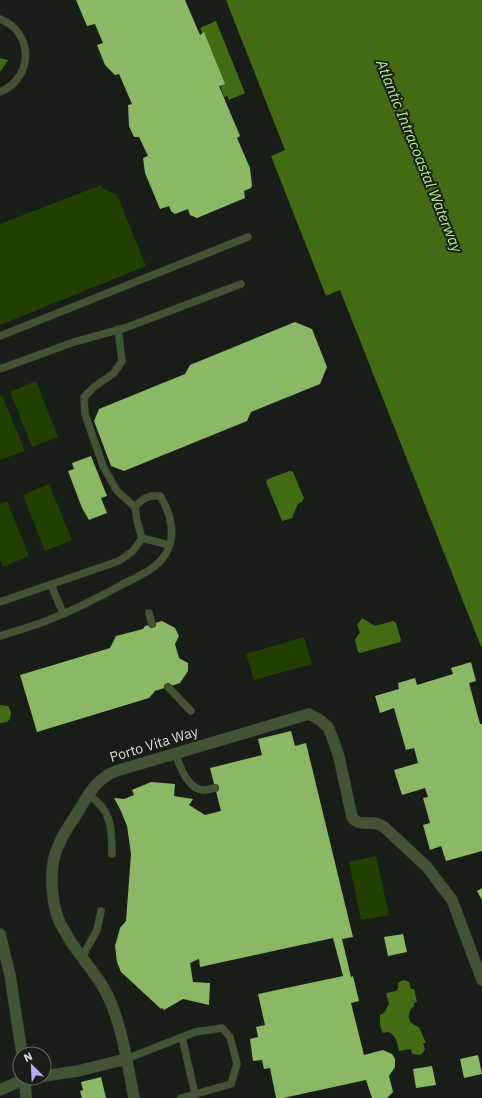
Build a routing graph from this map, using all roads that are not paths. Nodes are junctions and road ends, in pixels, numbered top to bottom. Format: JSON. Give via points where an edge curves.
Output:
{"nodes":[{"id":1,"x":0,"y":19,"type":"edge"},
{"id":2,"x":0,"y":92,"type":"edge"},
{"id":3,"x":248,"y":237,"type":"dead end"},
{"id":4,"x":241,"y":284,"type":"dead end"},
{"id":5,"x":118,"y":330,"type":"junction"},
{"id":6,"x":0,"y":336,"type":"edge"},
{"id":7,"x":0,"y":369,"type":"edge"},
{"id":8,"x":135,"y":507,"type":"junction"},
{"id":9,"x":142,"y":538,"type":"junction"},
{"id":10,"x":169,"y":545,"type":"junction"},
{"id":11,"x":51,"y":585,"type":"junction"},
{"id":12,"x":0,"y":602,"type":"edge"},
{"id":13,"x":64,"y":613,"type":"junction"},
{"id":14,"x":149,"y":614,"type":"dead end"},
{"id":15,"x":152,"y":624,"type":"dead end"},
{"id":16,"x":0,"y":636,"type":"edge"},
{"id":17,"x":168,"y":687,"type":"dead end"},
{"id":18,"x":191,"y":711,"type":"dead end"},
{"id":19,"x":175,"y":753,"type":"junction"},
{"id":20,"x":215,"y":788,"type":"dead end"},
{"id":21,"x":88,"y":795,"type":"junction"},
{"id":22,"x":112,"y":854,"type":"dead end"},
{"id":23,"x":101,"y":911,"type":"dead end"},
{"id":24,"x":0,"y":934,"type":"edge"},
{"id":25,"x":82,"y":957,"type":"junction"},
{"id":26,"x":482,"y":980,"type":"edge"},
{"id":27,"x":182,"y":1037,"type":"junction"},
{"id":28,"x":21,"y":1046,"type":"edge"},
{"id":29,"x":126,"y":1059,"type":"junction"},
{"id":30,"x":52,"y":1075,"type":"edge"},
{"id":31,"x":12,"y":1085,"type":"edge"},
{"id":32,"x":27,"y":1086,"type":"edge"},
{"id":33,"x":0,"y":1090,"type":"edge"},
{"id":34,"x":195,"y":1094,"type":"junction"},
{"id":35,"x":26,"y":1098,"type":"edge"},
{"id":36,"x":134,"y":1098,"type":"edge"},
{"id":37,"x":181,"y":1098,"type":"edge"}],
"edges":[{"from":1,"to":2,"type":"lane","via":[[17,30],[24,43],[26,56],[20,76]]},
{"from":3,"to":6,"type":"lane"},
{"from":4,"to":5,"type":"lane"},
{"from":5,"to":7,"type":"lane","via":[[74,342]]},
{"from":5,"to":8,"type":"lane","via":[[122,361],[114,373],[84,397],[85,414],[103,466],[117,491]]},
{"from":8,"to":9,"type":"lane"},
{"from":8,"to":10,"type":"lane","via":[[150,495],[160,496],[172,523],[172,540]]},
{"from":9,"to":10,"type":"lane"},
{"from":9,"to":11,"type":"lane","via":[[133,551],[119,561]]},
{"from":10,"to":13,"type":"lane","via":[[165,555],[154,568]]},
{"from":11,"to":12,"type":"lane"},
{"from":11,"to":13,"type":"lane"},
{"from":13,"to":16,"type":"lane"},
{"from":14,"to":15,"type":"lane"},
{"from":17,"to":18,"type":"lane"},
{"from":19,"to":20,"type":"lane","via":[[184,774],[194,787],[203,790]]},
{"from":19,"to":21,"type":"street","name":"Porto Vita Way","via":[[106,775],[97,782]]},
{"from":19,"to":26,"type":"street","name":"Porto Vita Way","via":[[309,714],[320,720],[328,727],[339,757],[352,817],[359,823],[378,824],[384,827],[427,867],[452,900]]},
{"from":21,"to":22,"type":"lane","via":[[104,807],[110,823]]},
{"from":21,"to":25,"type":"street","name":"Porto Vita Way","via":[[65,832],[54,858],[52,881],[58,919]]},
{"from":23,"to":25,"type":"lane","via":[[97,930]]},
{"from":24,"to":28,"type":"street","via":[[10,975]]},
{"from":25,"to":29,"type":"street","name":"Porto Vita Way","via":[[94,972],[112,1005]]},
{"from":27,"to":29,"type":"lane"},
{"from":27,"to":34,"type":"lane"},
{"from":27,"to":34,"type":"lane","via":[[195,1032],[222,1028],[230,1037],[237,1064],[231,1084]]},
{"from":29,"to":30,"type":"street"},
{"from":29,"to":36,"type":"street","name":"Porto Vita Way"},
{"from":31,"to":33,"type":"street"},
{"from":32,"to":35,"type":"street"},
{"from":34,"to":37,"type":"lane"}]}
